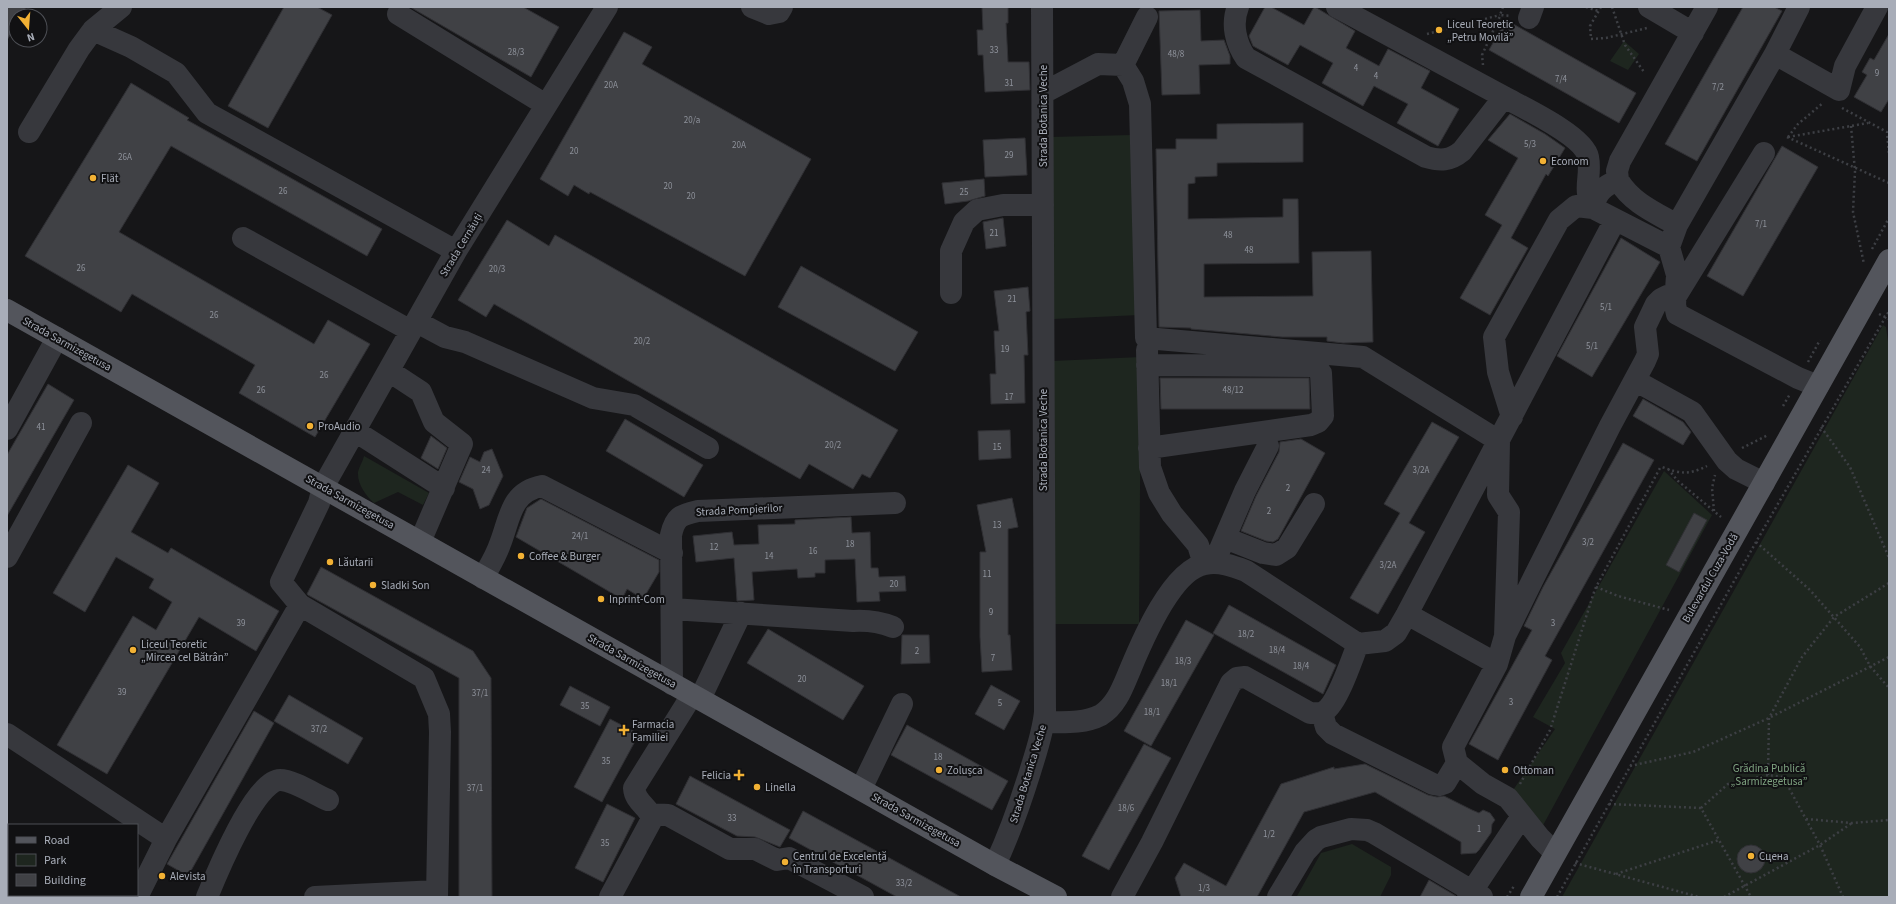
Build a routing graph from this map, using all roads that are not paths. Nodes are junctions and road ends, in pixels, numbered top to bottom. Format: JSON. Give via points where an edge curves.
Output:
{"nodes":[{"id":1,"x":121,"y":7,"type":"edge"},
{"id":2,"x":607,"y":7,"type":"edge"},
{"id":3,"x":752,"y":7,"type":"edge"},
{"id":4,"x":782,"y":7,"type":"edge"},
{"id":5,"x":1042,"y":7,"type":"edge"},
{"id":6,"x":1238,"y":7,"type":"edge"},
{"id":7,"x":1337,"y":7,"type":"edge"},
{"id":8,"x":1649,"y":7,"type":"edge"},
{"id":9,"x":1707,"y":7,"type":"edge"},
{"id":10,"x":1799,"y":7,"type":"edge"},
{"id":11,"x":1877,"y":7,"type":"edge"},
{"id":12,"x":398,"y":14,"type":"dead end"},
{"id":13,"x":1147,"y":17,"type":"dead end"},
{"id":14,"x":93,"y":30,"type":"junction"},
{"id":15,"x":1693,"y":33,"type":"junction"},
{"id":16,"x":1775,"y":54,"type":"junction"},
{"id":17,"x":1123,"y":65,"type":"junction"},
{"id":18,"x":1043,"y":93,"type":"junction"},
{"id":19,"x":1504,"y":97,"type":"junction"},
{"id":20,"x":546,"y":105,"type":"junction"},
{"id":21,"x":29,"y":132,"type":"dead end"},
{"id":22,"x":1764,"y":153,"type":"dead end"},
{"id":23,"x":1618,"y":180,"type":"junction"},
{"id":24,"x":1043,"y":205,"type":"junction"},
{"id":25,"x":1593,"y":208,"type":"junction"},
{"id":26,"x":1614,"y":220,"type":"junction"},
{"id":27,"x":1677,"y":225,"type":"junction"},
{"id":28,"x":243,"y":238,"type":"dead end"},
{"id":29,"x":1669,"y":247,"type":"junction"},
{"id":30,"x":456,"y":251,"type":"junction"},
{"id":31,"x":1889,"y":260,"type":"edge"},
{"id":32,"x":1877,"y":277,"type":"edge"},
{"id":33,"x":952,"y":293,"type":"dead end"},
{"id":34,"x":1676,"y":296,"type":"junction"},
{"id":35,"x":7,"y":310,"type":"edge"},
{"id":36,"x":414,"y":326,"type":"junction"},
{"id":37,"x":57,"y":338,"type":"junction"},
{"id":38,"x":1146,"y":338,"type":"junction"},
{"id":39,"x":1147,"y":365,"type":"junction"},
{"id":40,"x":389,"y":371,"type":"junction"},
{"id":41,"x":1636,"y":381,"type":"junction"},
{"id":42,"x":1818,"y":386,"type":"junction"},
{"id":43,"x":1512,"y":417,"type":"junction"},
{"id":44,"x":81,"y":423,"type":"dead end"},
{"id":45,"x":7,"y":429,"type":"edge"},
{"id":46,"x":355,"y":431,"type":"junction"},
{"id":47,"x":1500,"y":441,"type":"junction"},
{"id":48,"x":1268,"y":446,"type":"dead end"},
{"id":49,"x":708,"y":448,"type":"dead end"},
{"id":50,"x":1149,"y":448,"type":"junction"},
{"id":51,"x":1764,"y":484,"type":"junction"},
{"id":52,"x":323,"y":488,"type":"junction"},
{"id":53,"x":444,"y":488,"type":"junction"},
{"id":54,"x":895,"y":503,"type":"dead end"},
{"id":55,"x":1314,"y":504,"type":"dead end"},
{"id":56,"x":1225,"y":538,"type":"junction"},
{"id":57,"x":420,"y":542,"type":"junction"},
{"id":58,"x":672,"y":553,"type":"junction"},
{"id":59,"x":7,"y":557,"type":"edge"},
{"id":60,"x":1209,"y":563,"type":"junction"},
{"id":61,"x":483,"y":578,"type":"junction"},
{"id":62,"x":300,"y":605,"type":"junction"},
{"id":63,"x":672,"y":609,"type":"junction"},
{"id":64,"x":740,"y":613,"type":"junction"},
{"id":65,"x":1407,"y":614,"type":"junction"},
{"id":66,"x":893,"y":627,"type":"dead end"},
{"id":67,"x":1505,"y":636,"type":"junction"},
{"id":68,"x":1358,"y":644,"type":"junction"},
{"id":69,"x":1497,"y":664,"type":"junction"},
{"id":70,"x":672,"y":684,"type":"junction"},
{"id":71,"x":696,"y":697,"type":"junction"},
{"id":72,"x":902,"y":704,"type":"dead end"},
{"id":73,"x":1322,"y":712,"type":"junction"},
{"id":74,"x":1044,"y":722,"type":"junction"},
{"id":75,"x":7,"y":734,"type":"edge"},
{"id":76,"x":1457,"y":763,"type":"junction"},
{"id":77,"x":861,"y":789,"type":"junction"},
{"id":78,"x":328,"y":800,"type":"dead end"},
{"id":79,"x":1516,"y":808,"type":"junction"},
{"id":80,"x":651,"y":814,"type":"junction"},
{"id":81,"x":166,"y":839,"type":"junction"},
{"id":82,"x":1555,"y":853,"type":"junction"},
{"id":83,"x":995,"y":865,"type":"junction"},
{"id":84,"x":437,"y":894,"type":"edge"},
{"id":85,"x":1474,"y":895,"type":"edge"},
{"id":86,"x":1124,"y":896,"type":"edge"},
{"id":87,"x":138,"y":897,"type":"edge"},
{"id":88,"x":207,"y":897,"type":"edge"},
{"id":89,"x":315,"y":897,"type":"edge"},
{"id":90,"x":610,"y":897,"type":"edge"},
{"id":91,"x":864,"y":897,"type":"edge"},
{"id":92,"x":1056,"y":897,"type":"edge"},
{"id":93,"x":1278,"y":897,"type":"edge"},
{"id":94,"x":1531,"y":897,"type":"edge"}],
"edges":[{"from":1,"to":14,"type":"street"},
{"from":2,"to":20,"type":"street","name":"Strada Cernăuți"},
{"from":3,"to":4,"type":"street","via":[[769,14],[779,12]]},
{"from":5,"to":18,"type":"street","name":"Strada Botanica Veche"},
{"from":6,"to":19,"type":"street","via":[[1235,13],[1237,43],[1246,58],[1437,160],[1454,157],[1462,151]]},
{"from":7,"to":19,"type":"street"},
{"from":8,"to":15,"type":"street"},
{"from":9,"to":15,"type":"street"},
{"from":10,"to":16,"type":"street"},
{"from":11,"to":16,"type":"street","via":[[1845,66],[1839,90]]},
{"from":12,"to":20,"type":"street"},
{"from":13,"to":17,"type":"street"},
{"from":14,"to":21,"type":"street"},
{"from":14,"to":30,"type":"street","via":[[131,47],[176,73],[208,113]]},
{"from":15,"to":23,"type":"street","via":[[1620,162]]},
{"from":16,"to":27,"type":"street"},
{"from":17,"to":18,"type":"street","via":[[1098,64]]},
{"from":17,"to":38,"type":"street","via":[[1133,81],[1140,104]]},
{"from":18,"to":24,"type":"street","name":"Strada Botanica Veche"},
{"from":19,"to":25,"type":"street","via":[[1572,136],[1584,146],[1590,169],[1588,198]]},
{"from":20,"to":30,"type":"street","name":"Strada Cernăuți"},
{"from":22,"to":34,"type":"street"},
{"from":23,"to":25,"type":"street","via":[[1600,190]]},
{"from":23,"to":27,"type":"street","via":[[1638,204]]},
{"from":24,"to":33,"type":"street","via":[[1003,205],[977,210],[964,222],[952,250]]},
{"from":24,"to":74,"type":"street","name":"Strada Botanica Veche"},
{"from":25,"to":26,"type":"street"},
{"from":25,"to":43,"type":"street","via":[[1576,206],[1559,220],[1494,337],[1498,372]]},
{"from":26,"to":29,"type":"street"},
{"from":26,"to":43,"type":"street"},
{"from":27,"to":29,"type":"street"},
{"from":28,"to":36,"type":"street"},
{"from":29,"to":34,"type":"street","via":[[1677,275]]},
{"from":30,"to":36,"type":"street","name":"Strada Cernăuți"},
{"from":31,"to":32,"type":"main road","name":"Bulevardul Cuza-Vodă"},
{"from":32,"to":42,"type":"main road","name":"Bulevardul Cuza-Vodă"},
{"from":34,"to":41,"type":"street","via":[[1661,299],[1645,327],[1648,354]]},
{"from":34,"to":42,"type":"street","via":[[1677,314]]},
{"from":35,"to":37,"type":"main road","name":"Strada Sarmizegetusa"},
{"from":36,"to":40,"type":"street","name":"Strada Cernăuți"},
{"from":36,"to":49,"type":"street","via":[[465,342],[593,398],[634,405]]},
{"from":37,"to":45,"type":"street"},
{"from":37,"to":52,"type":"main road","name":"Strada Sarmizegetusa"},
{"from":38,"to":39,"type":"street"},
{"from":38,"to":47,"type":"street","via":[[1363,358]]},
{"from":39,"to":50,"type":"street"},
{"from":39,"to":50,"type":"street","via":[[1314,366],[1321,373],[1323,416],[1311,425]]},
{"from":40,"to":46,"type":"street","name":"Strada Cernăuți"},
{"from":40,"to":53,"type":"street","via":[[421,392],[434,422],[462,444]]},
{"from":41,"to":51,"type":"street","via":[[1692,412],[1722,458]]},
{"from":41,"to":67,"type":"street","via":[[1610,426]]},
{"from":42,"to":51,"type":"main road","name":"Bulevardul Cuza-Vodă"},
{"from":43,"to":47,"type":"street"},
{"from":44,"to":59,"type":"street"},
{"from":46,"to":52,"type":"street","name":"Strada Cernăuți"},
{"from":46,"to":53,"type":"street"},
{"from":47,"to":65,"type":"street"},
{"from":47,"to":67,"type":"street","via":[[1498,495],[1509,512]]},
{"from":48,"to":56,"type":"street"},
{"from":50,"to":60,"type":"street","via":[[1150,466],[1159,493]]},
{"from":51,"to":82,"type":"main road","name":"Bulevardul Cuza-Vodă"},
{"from":52,"to":57,"type":"main road","name":"Strada Sarmizegetusa"},
{"from":52,"to":62,"type":"street","name":"Strada Cernăuți","via":[[319,503],[281,582]]},
{"from":53,"to":57,"type":"street"},
{"from":54,"to":58,"type":"street","name":"Strada Pompierilor","via":[[698,511],[680,516],[674,524]]},
{"from":55,"to":56,"type":"street","via":[[1287,548],[1276,555],[1263,553]]},
{"from":56,"to":60,"type":"street"},
{"from":57,"to":61,"type":"main road","name":"Strada Sarmizegetusa"},
{"from":58,"to":61,"type":"street","via":[[542,486],[533,488],[518,499],[506,523],[500,545]]},
{"from":58,"to":63,"type":"street","name":"Strada Pompierilor"},
{"from":60,"to":68,"type":"street","via":[[1228,565],[1246,572]]},
{"from":60,"to":74,"type":"street","via":[[1184,574],[1172,590],[1145,636],[1118,696],[1107,711],[1091,719]]},
{"from":61,"to":70,"type":"main road","name":"Strada Sarmizegetusa"},
{"from":62,"to":81,"type":"street"},
{"from":62,"to":84,"type":"street","via":[[424,678],[439,714]]},
{"from":63,"to":64,"type":"street"},
{"from":63,"to":70,"type":"street","name":"Strada Pompierilor"},
{"from":64,"to":66,"type":"street","via":[[865,620]]},
{"from":64,"to":71,"type":"street"},
{"from":65,"to":68,"type":"street","via":[[1396,633],[1385,641]]},
{"from":65,"to":69,"type":"street"},
{"from":67,"to":69,"type":"street"},
{"from":68,"to":73,"type":"street","via":[[1335,698]]},
{"from":69,"to":76,"type":"street","via":[[1454,747]]},
{"from":70,"to":71,"type":"main road","name":"Strada Sarmizegetusa"},
{"from":71,"to":77,"type":"main road","name":"Strada Sarmizegetusa"},
{"from":71,"to":80,"type":"street","via":[[634,788],[638,801],[646,806]]},
{"from":72,"to":77,"type":"street"},
{"from":73,"to":76,"type":"street","via":[[1326,727],[1332,734],[1433,784],[1445,783]]},
{"from":73,"to":86,"type":"street","via":[[1310,713],[1245,677],[1230,683]]},
{"from":74,"to":83,"type":"street","name":"Strada Botanica Veche","via":[[1014,822]]},
{"from":75,"to":81,"type":"street"},
{"from":76,"to":79,"type":"street"},
{"from":77,"to":83,"type":"main road","name":"Strada Sarmizegetusa"},
{"from":78,"to":88,"type":"street","via":[[288,782],[279,780],[271,783],[261,792],[239,827]]},
{"from":79,"to":82,"type":"street"},
{"from":79,"to":85,"type":"street"},
{"from":80,"to":90,"type":"street","via":[[652,819],[648,828]]},
{"from":80,"to":91,"type":"street","via":[[668,815],[730,849],[755,849],[777,860],[789,858]]},
{"from":81,"to":87,"type":"street"},
{"from":82,"to":94,"type":"main road","name":"Bulevardul Cuza-Vodă"},
{"from":83,"to":92,"type":"main road","name":"Strada Sarmizegetusa"},
{"from":84,"to":89,"type":"street"},
{"from":85,"to":93,"type":"street","via":[[1374,833],[1360,829],[1321,837],[1309,846]]}]}
